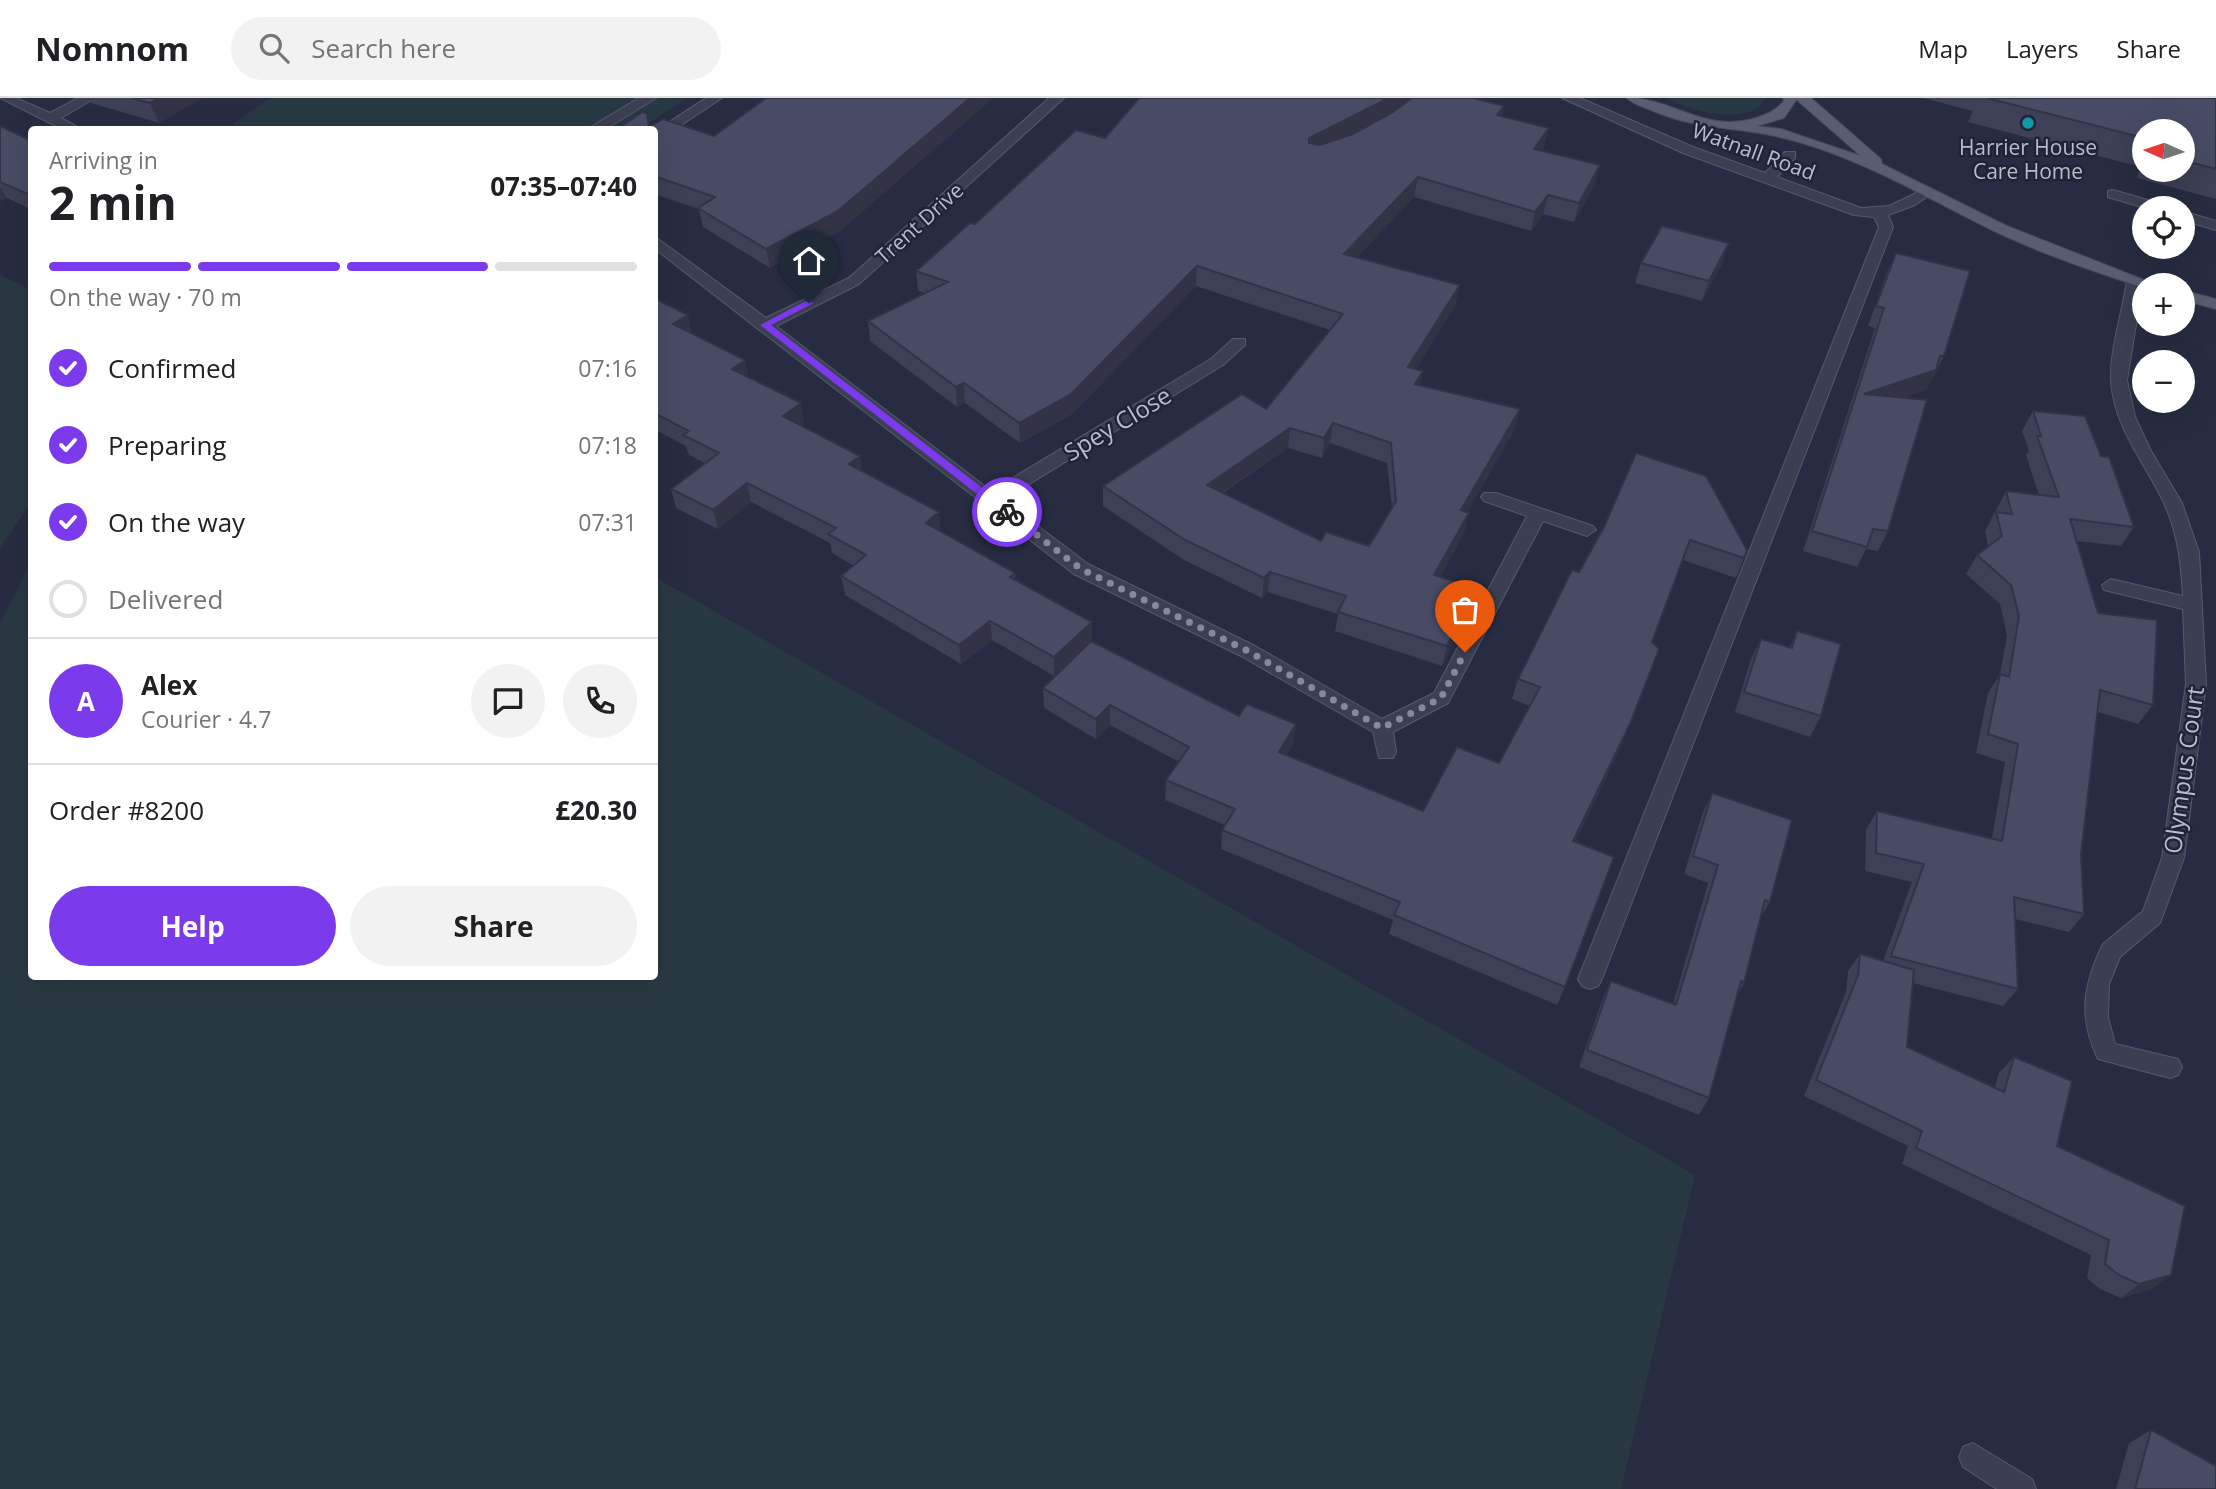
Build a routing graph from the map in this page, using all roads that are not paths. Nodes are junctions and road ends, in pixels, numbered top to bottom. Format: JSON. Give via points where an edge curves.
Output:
{"nodes":[{"id":1,"x":5,"y":98,"type":"edge"},
{"id":2,"x":88,"y":98,"type":"edge"},
{"id":3,"x":649,"y":98,"type":"edge"},
{"id":4,"x":715,"y":98,"type":"edge"},
{"id":5,"x":1057,"y":98,"type":"edge"},
{"id":6,"x":1569,"y":98,"type":"edge"},
{"id":7,"x":1634,"y":98,"type":"edge"},
{"id":8,"x":1790,"y":98,"type":"edge"},
{"id":9,"x":1803,"y":98,"type":"edge"},
{"id":10,"x":1650,"y":102,"type":"edge"},
{"id":11,"x":51,"y":118,"type":"junction"},
{"id":12,"x":68,"y":126,"type":"edge"},
{"id":13,"x":600,"y":126,"type":"edge"},
{"id":14,"x":1736,"y":126,"type":"junction"},
{"id":15,"x":658,"y":136,"type":"edge"},
{"id":16,"x":1790,"y":155,"type":"dead end"},
{"id":17,"x":1886,"y":170,"type":"junction"},
{"id":18,"x":1768,"y":179,"type":"junction"},
{"id":19,"x":1927,"y":192,"type":"junction"},
{"id":20,"x":2113,"y":194,"type":"dead end"},
{"id":21,"x":2132,"y":200,"type":"edge"},
{"id":22,"x":1880,"y":214,"type":"junction"},
{"id":23,"x":2195,"y":219,"type":"edge"},
{"id":24,"x":2216,"y":226,"type":"edge"},
{"id":25,"x":658,"y":243,"type":"edge"},
{"id":26,"x":2132,"y":279,"type":"edge"},
{"id":27,"x":2195,"y":298,"type":"edge"},
{"id":28,"x":2216,"y":304,"type":"edge"},
{"id":29,"x":765,"y":325,"type":"junction"},
{"id":30,"x":2132,"y":325,"type":"edge"},
{"id":31,"x":1239,"y":342,"type":"dead end"},
{"id":32,"x":1490,"y":497,"type":"dead end"},
{"id":33,"x":991,"y":499,"type":"junction"},
{"id":34,"x":1538,"y":513,"type":"junction"},
{"id":35,"x":1587,"y":530,"type":"dead end"},
{"id":36,"x":2111,"y":585,"type":"dead end"},
{"id":37,"x":2193,"y":605,"type":"junction"},
{"id":38,"x":1382,"y":728,"type":"junction"},
{"id":39,"x":1386,"y":752,"type":"dead end"},
{"id":40,"x":1590,"y":979,"type":"dead end"},
{"id":41,"x":2170,"y":1067,"type":"dead end"},
{"id":42,"x":1973,"y":1457,"type":"dead end"},
{"id":43,"x":2022,"y":1489,"type":"edge"}],
"edges":[{"from":1,"to":11,"type":"street"},
{"from":2,"to":11,"type":"street"},
{"from":3,"to":13,"type":"street"},
{"from":4,"to":15,"type":"street"},
{"from":5,"to":29,"type":"street","name":"Trent Drive","via":[[854,281]]},
{"from":6,"to":18,"type":"street","name":"Watnall Road"},
{"from":7,"to":10,"type":"main road","name":"Watnall Road"},
{"from":8,"to":14,"type":"main road","name":"Watnall Road","via":[[1779,116]]},
{"from":9,"to":17,"type":"main road","name":"Watnall Road"},
{"from":10,"to":14,"type":"main road","name":"Watnall Road","via":[[1676,116]]},
{"from":11,"to":12,"type":"street"},
{"from":14,"to":17,"type":"main road","name":"Watnall Road","via":[[1787,136]]},
{"from":16,"to":18,"type":"street"},
{"from":17,"to":19,"type":"main road","name":"Watnall Road"},
{"from":18,"to":22,"type":"street","name":"Watnall Road","via":[[1859,212]]},
{"from":19,"to":22,"type":"street","via":[[1898,210]]},
{"from":19,"to":26,"type":"main road","name":"Watnall Road","via":[[2026,239]]},
{"from":20,"to":21,"type":"street"},
{"from":22,"to":40,"type":"street","via":[[1886,228]]},
{"from":23,"to":24,"type":"street"},
{"from":25,"to":29,"type":"street"},
{"from":27,"to":28,"type":"main road"},
{"from":29,"to":33,"type":"street"},
{"from":30,"to":37,"type":"street","name":"Olympus Court","via":[[2119,380],[2127,417],[2173,503],[2190,552]]},
{"from":31,"to":33,"type":"street","name":"Spey Close","via":[[1217,362]]},
{"from":32,"to":34,"type":"street"},
{"from":33,"to":38,"type":"street","via":[[1081,569],[1248,651]]},
{"from":34,"to":35,"type":"street"},
{"from":34,"to":38,"type":"street","via":[[1441,698]]},
{"from":36,"to":37,"type":"street"},
{"from":37,"to":41,"type":"street","name":"Olympus Court","via":[[2196,684],[2173,859],[2152,916],[2111,951],[2097,984],[2096,1017],[2106,1052]]},
{"from":38,"to":39,"type":"street"},
{"from":42,"to":43,"type":"street"}]}
